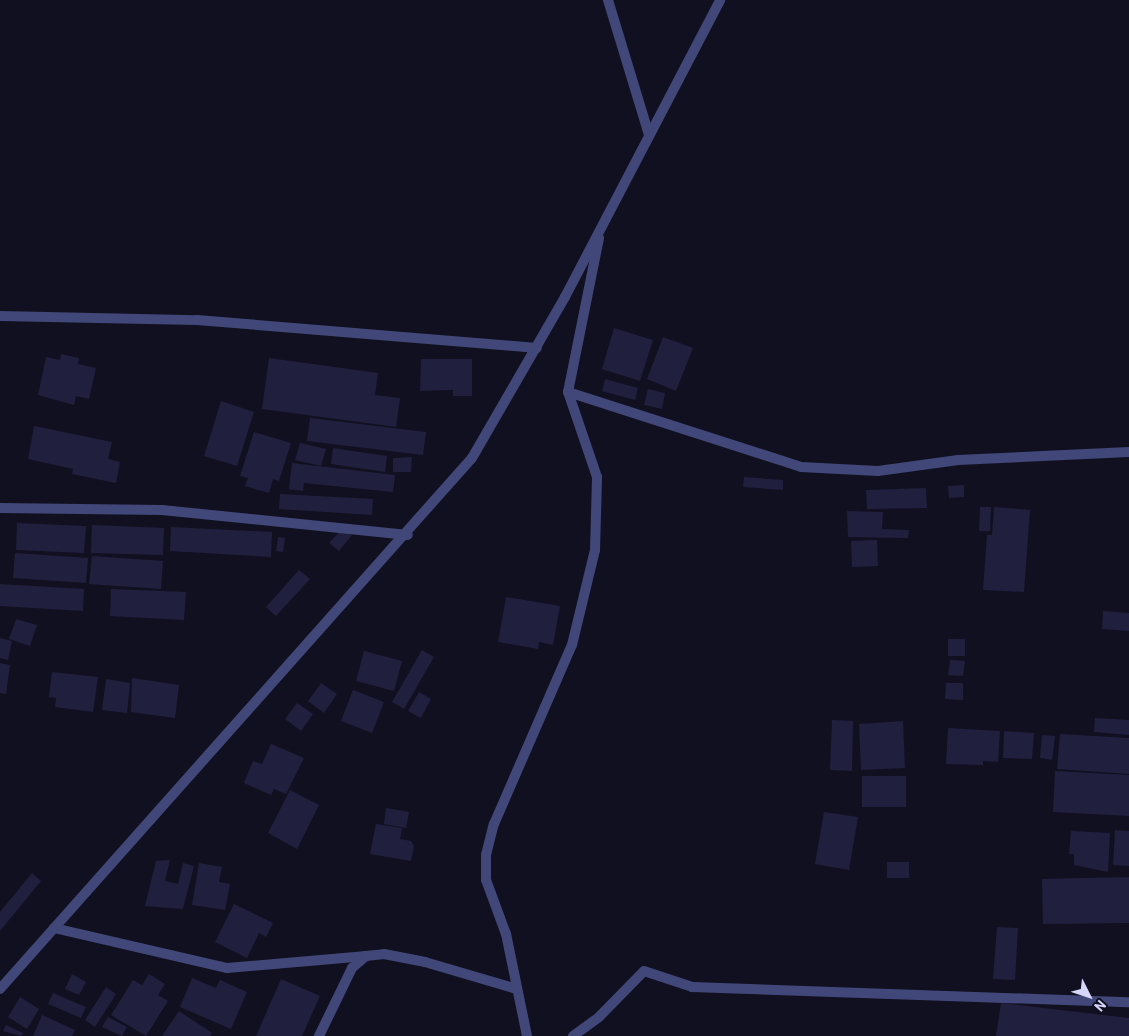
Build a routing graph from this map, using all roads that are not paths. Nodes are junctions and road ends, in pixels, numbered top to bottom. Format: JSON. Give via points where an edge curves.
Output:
{"nodes":[{"id":1,"x":608,"y":0,"type":"edge"},
{"id":2,"x":720,"y":0,"type":"edge"},
{"id":3,"x":649,"y":136,"type":"junction"},
{"id":4,"x":601,"y":227,"type":"junction"},
{"id":5,"x":0,"y":316,"type":"edge"},
{"id":6,"x":537,"y":348,"type":"junction"},
{"id":7,"x":568,"y":392,"type":"junction"},
{"id":8,"x":1129,"y":452,"type":"edge"},
{"id":9,"x":0,"y":508,"type":"edge"},
{"id":10,"x":408,"y":535,"type":"junction"},
{"id":11,"x":54,"y":928,"type":"junction"},
{"id":12,"x":366,"y":956,"type":"junction"},
{"id":13,"x":0,"y":989,"type":"edge"},
{"id":14,"x":517,"y":989,"type":"junction"},
{"id":15,"x":1129,"y":1002,"type":"edge"},
{"id":16,"x":320,"y":1036,"type":"edge"},
{"id":17,"x":527,"y":1036,"type":"edge"},
{"id":18,"x":573,"y":1036,"type":"edge"}],
"edges":[{"from":1,"to":3,"type":"street"},
{"from":2,"to":3,"type":"street"},
{"from":3,"to":4,"type":"street"},
{"from":4,"to":6,"type":"street"},
{"from":4,"to":7,"type":"street"},
{"from":5,"to":6,"type":"street","via":[[197,320]]},
{"from":6,"to":10,"type":"street","via":[[472,458]]},
{"from":7,"to":8,"type":"street","via":[[801,467],[878,471],[958,460]]},
{"from":7,"to":14,"type":"street","via":[[597,477],[595,550],[572,645],[494,824],[486,855],[486,880],[506,934]]},
{"from":9,"to":10,"type":"street","via":[[162,510]]},
{"from":10,"to":11,"type":"street"},
{"from":11,"to":12,"type":"street","via":[[227,968]]},
{"from":11,"to":13,"type":"street"},
{"from":12,"to":14,"type":"street","via":[[384,954],[425,962]]},
{"from":12,"to":16,"type":"street","via":[[352,968]]},
{"from":14,"to":17,"type":"street"},
{"from":15,"to":18,"type":"street","via":[[692,987],[644,971],[599,1017]]}]}
